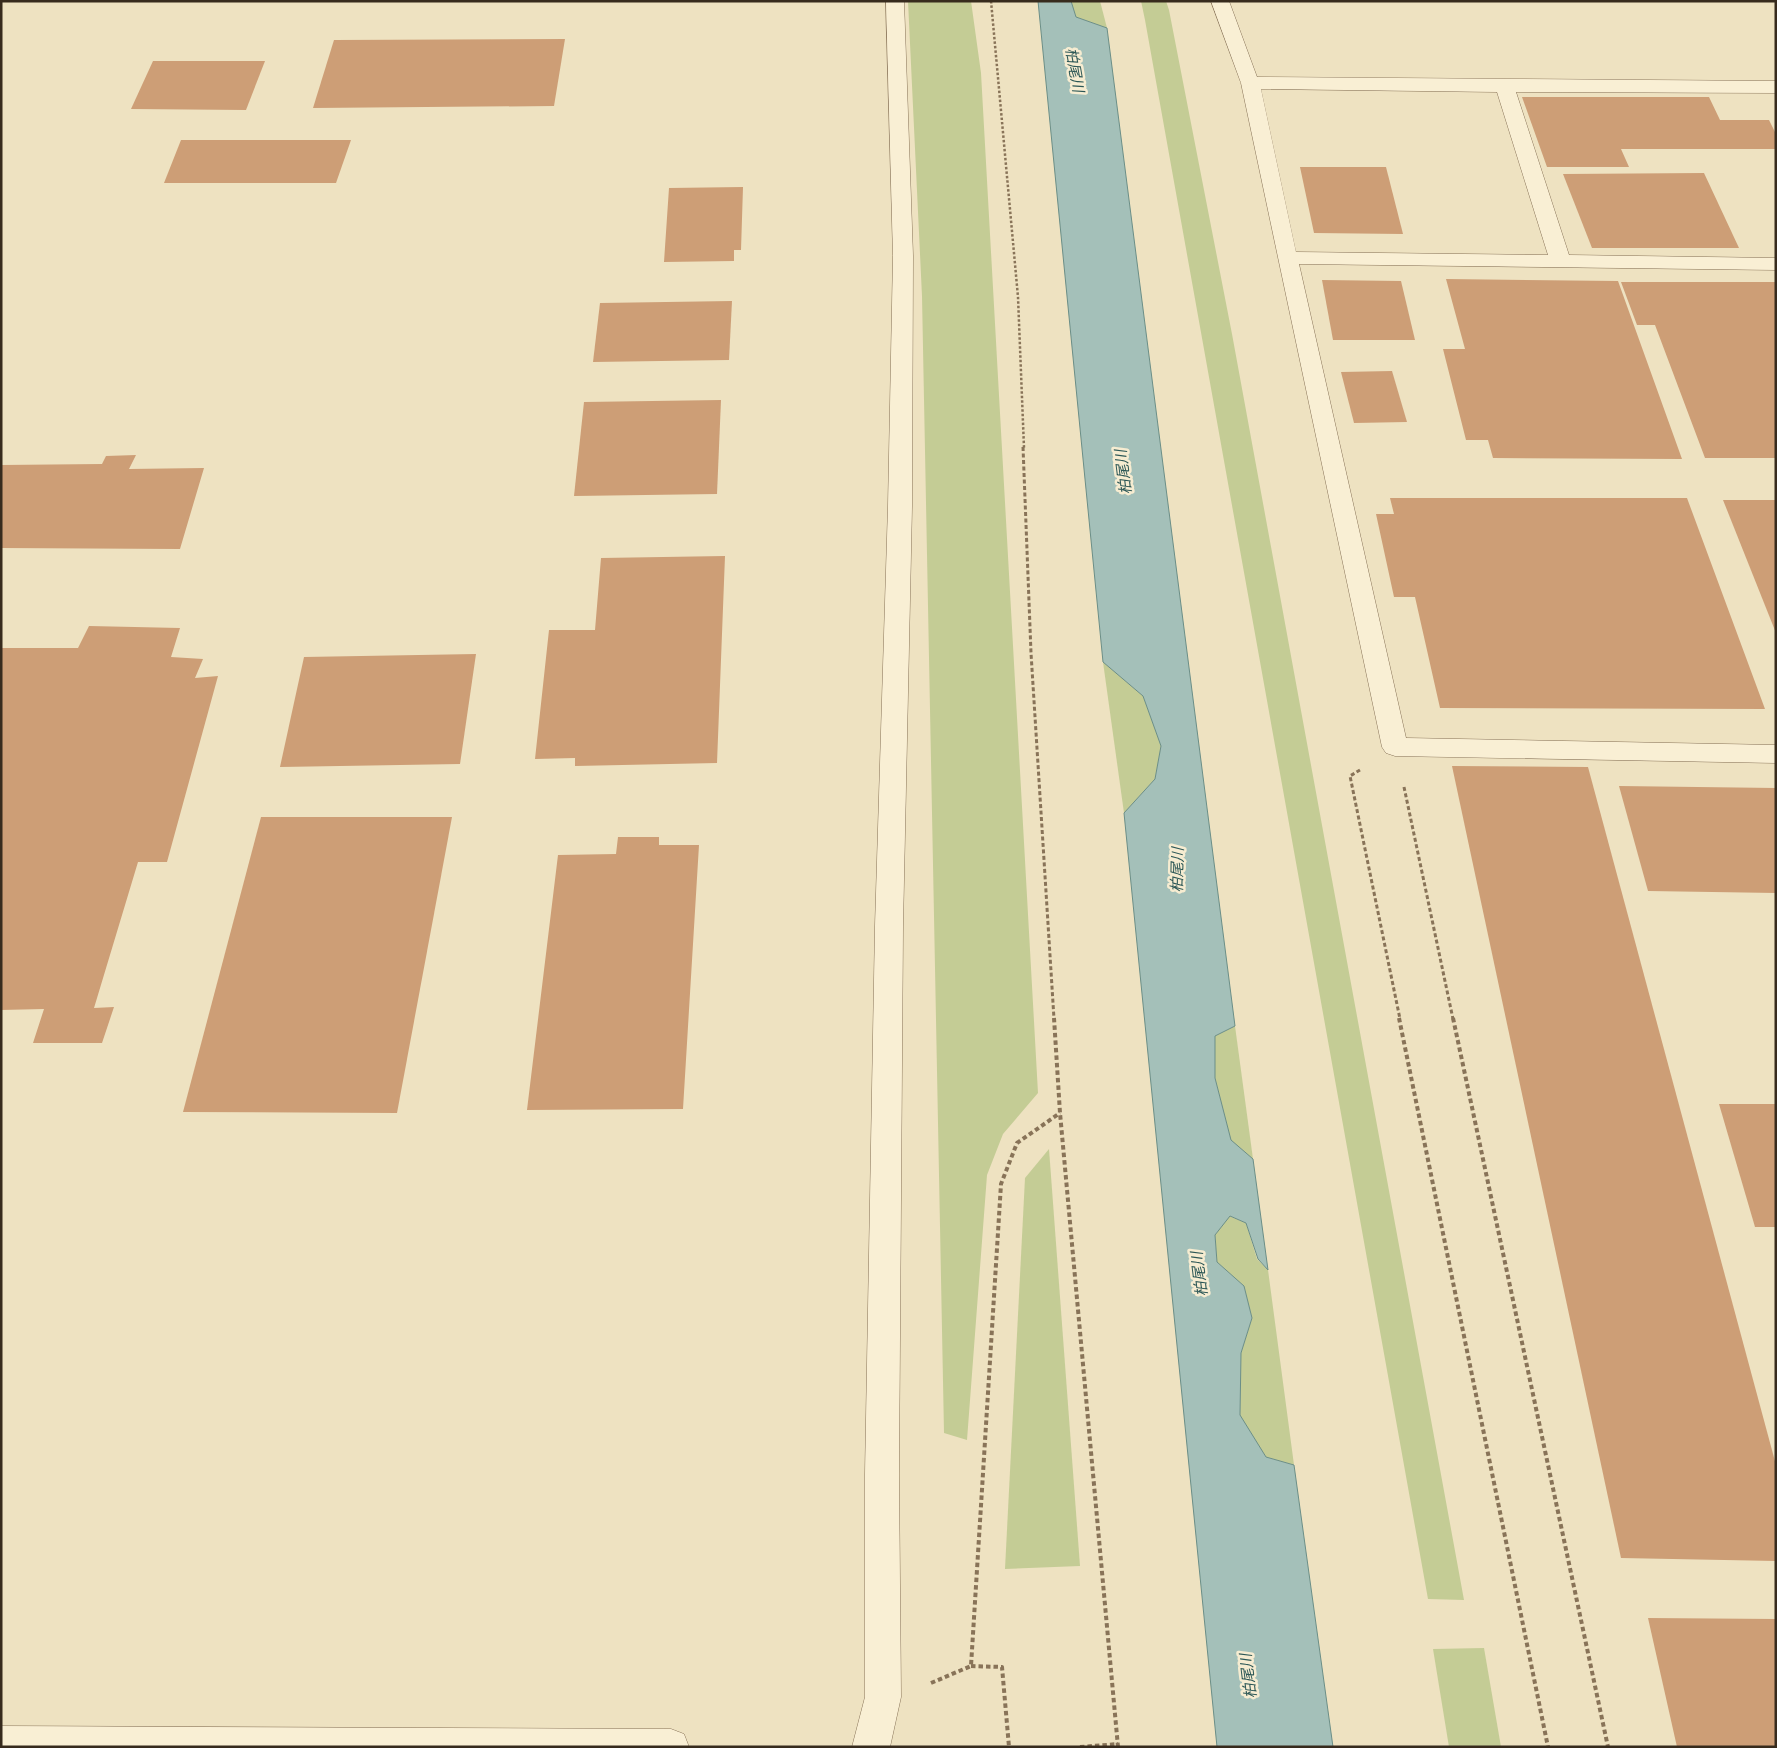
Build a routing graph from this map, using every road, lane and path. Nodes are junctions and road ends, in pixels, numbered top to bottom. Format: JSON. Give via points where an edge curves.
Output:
{"nodes":[{"id":1,"x":894,"y":1,"type":"edge"},
{"id":2,"x":991,"y":1,"type":"edge"},
{"id":3,"x":1220,"y":1,"type":"edge"},
{"id":4,"x":1250,"y":83,"type":"junction"},
{"id":5,"x":1505,"y":86,"type":"junction"},
{"id":6,"x":1776,"y":87,"type":"edge"},
{"id":7,"x":1287,"y":258,"type":"junction"},
{"id":8,"x":1561,"y":262,"type":"junction"},
{"id":9,"x":1776,"y":264,"type":"edge"},
{"id":10,"x":1395,"y":747,"type":"junction"},
{"id":11,"x":1776,"y":754,"type":"edge"},
{"id":12,"x":1350,"y":776,"type":"dead end"},
{"id":13,"x":1060,"y":1113,"type":"junction"},
{"id":14,"x":970,"y":1666,"type":"junction"},
{"id":15,"x":929,"y":1683,"type":"dead end"},
{"id":16,"x":1,"y":1744,"type":"edge"},
{"id":17,"x":660,"y":1746,"type":"edge"},
{"id":18,"x":1118,"y":1746,"type":"edge"},
{"id":19,"x":871,"y":1747,"type":"edge"},
{"id":20,"x":1009,"y":1747,"type":"edge"},
{"id":21,"x":1080,"y":1747,"type":"edge"},
{"id":22,"x":1548,"y":1747,"type":"edge"},
{"id":23,"x":1608,"y":1747,"type":"edge"}],
"edges":[{"from":1,"to":19,"type":"street","via":[[903,256],[900,506],[889,926],[882,1474],[883,1697]]},
{"from":2,"to":13,"type":"path","via":[[1018,297],[1031,653]]},
{"from":3,"to":4,"type":"street"},
{"from":4,"to":5,"type":"street"},
{"from":4,"to":7,"type":"street"},
{"from":5,"to":6,"type":"street"},
{"from":5,"to":8,"type":"street"},
{"from":7,"to":8,"type":"street"},
{"from":7,"to":10,"type":"street"},
{"from":8,"to":9,"type":"street"},
{"from":10,"to":11,"type":"street"},
{"from":10,"to":23,"type":"path"},
{"from":12,"to":22,"type":"path"},
{"from":13,"to":14,"type":"path","via":[[1017,1143],[1001,1184]]},
{"from":13,"to":18,"type":"path"},
{"from":14,"to":15,"type":"path"},
{"from":14,"to":20,"type":"path","via":[[1002,1667]]},
{"from":16,"to":17,"type":"street"},
{"from":18,"to":21,"type":"path"}]}
